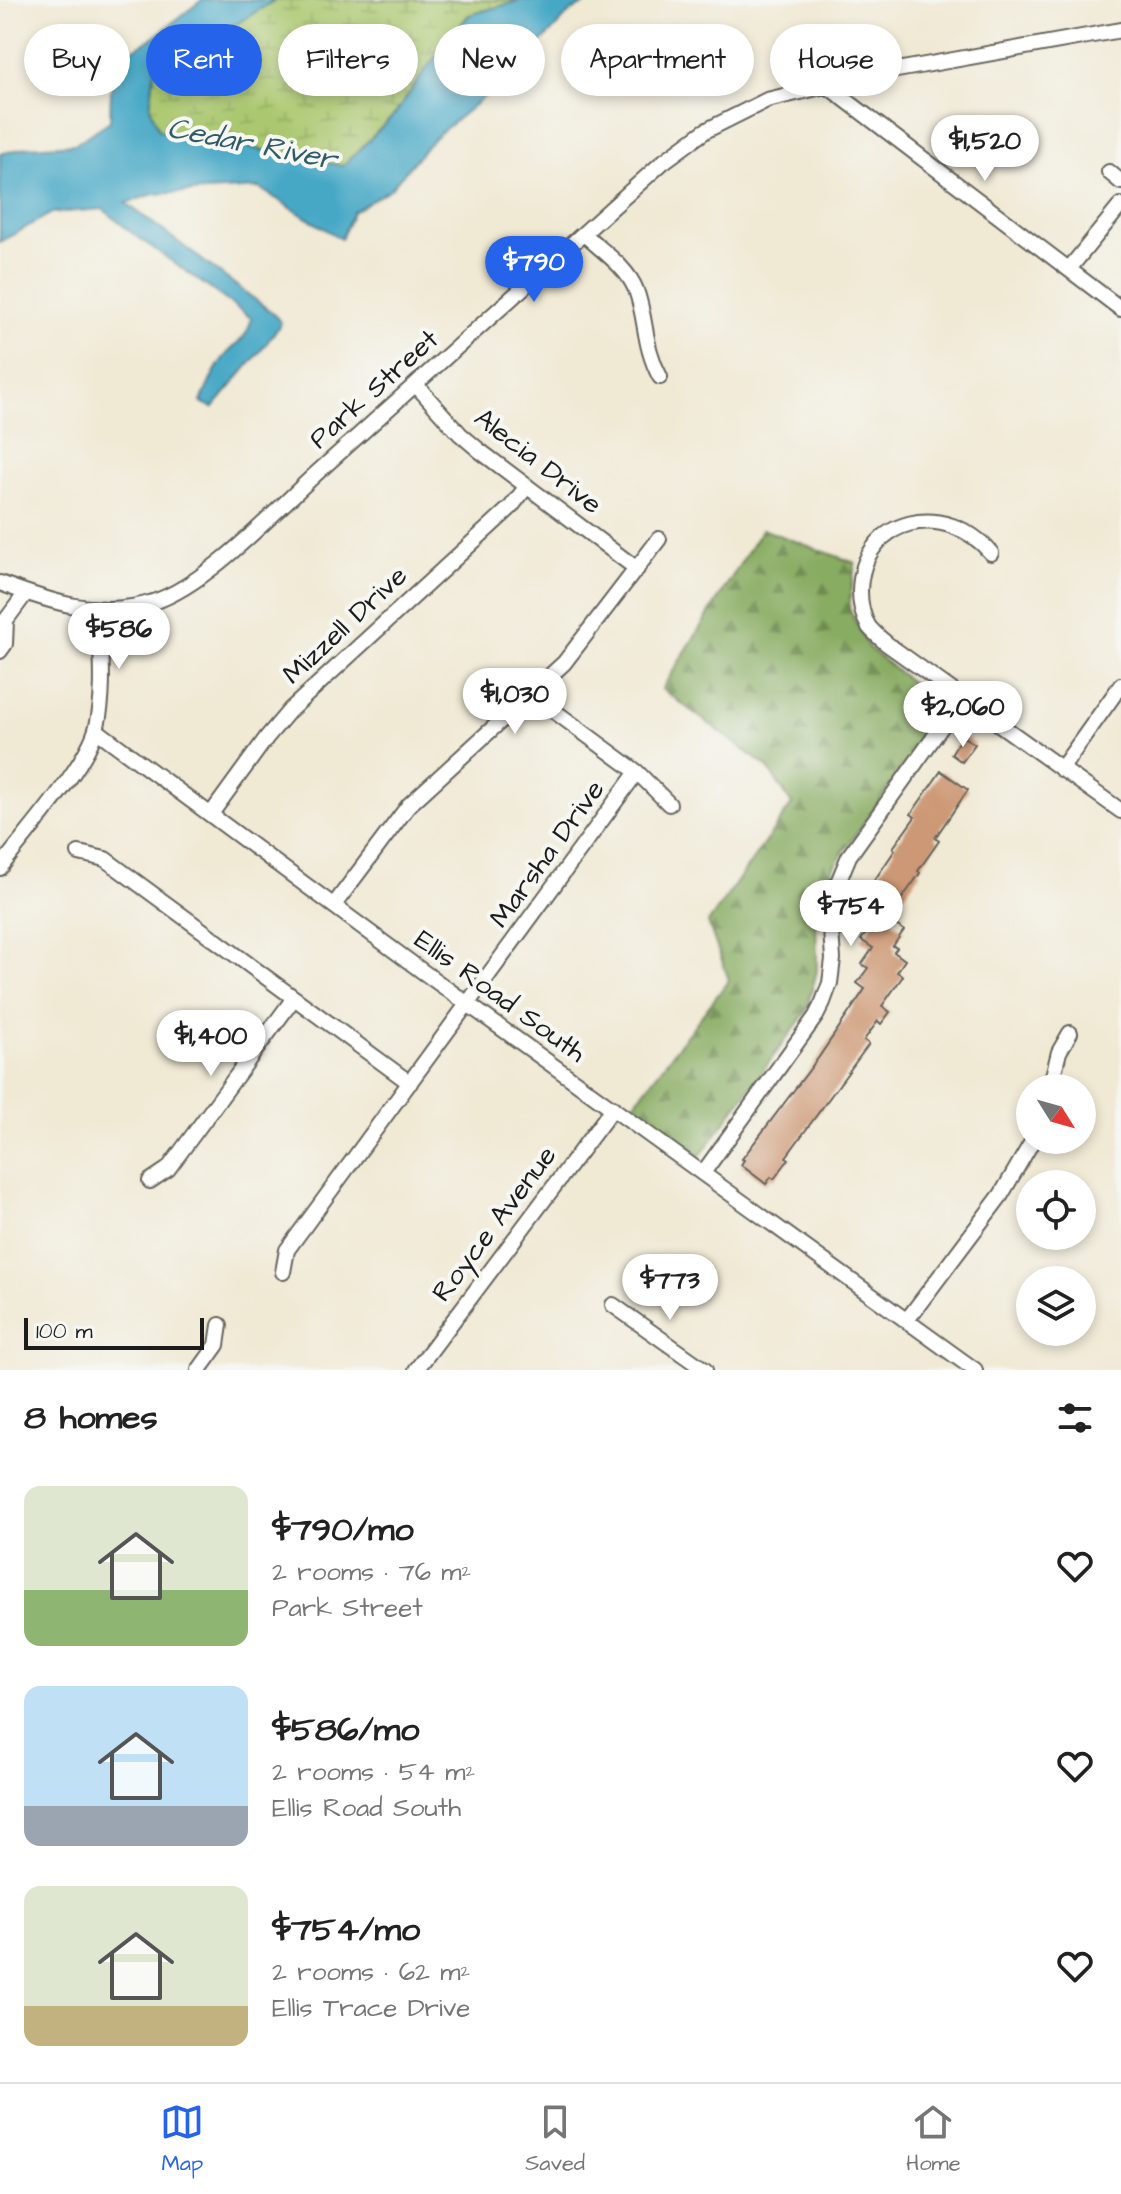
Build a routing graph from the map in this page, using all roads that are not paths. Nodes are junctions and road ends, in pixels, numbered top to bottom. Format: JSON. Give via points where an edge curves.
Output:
{"nodes":[{"id":1,"x":1121,"y":30,"type":"edge"},
{"id":2,"x":902,"y":71,"type":"edge"},
{"id":3,"x":783,"y":96,"type":"edge"},
{"id":4,"x":841,"y":96,"type":"edge"},
{"id":5,"x":1109,"y":172,"type":"dead end"},
{"id":6,"x":1121,"y":182,"type":"edge"},
{"id":7,"x":1121,"y":205,"type":"edge"},
{"id":8,"x":584,"y":234,"type":"junction"},
{"id":9,"x":1069,"y":269,"type":"junction"},
{"id":10,"x":1121,"y":309,"type":"edge"},
{"id":11,"x":660,"y":377,"type":"dead end"},
{"id":12,"x":416,"y":385,"type":"junction"},
{"id":13,"x":527,"y":486,"type":"junction"},
{"id":14,"x":659,"y":539,"type":"dead end"},
{"id":15,"x":991,"y":553,"type":"dead end"},
{"id":16,"x":637,"y":569,"type":"junction"},
{"id":17,"x":0,"y":583,"type":"edge"},
{"id":18,"x":26,"y":593,"type":"junction"},
{"id":19,"x":100,"y":609,"type":"junction"},
{"id":20,"x":3,"y":621,"type":"edge"},
{"id":21,"x":0,"y":651,"type":"edge"},
{"id":22,"x":1121,"y":685,"type":"edge"},
{"id":23,"x":531,"y":694,"type":"junction"},
{"id":24,"x":962,"y":698,"type":"junction"},
{"id":25,"x":96,"y":730,"type":"junction"},
{"id":26,"x":1061,"y":769,"type":"junction"},
{"id":27,"x":637,"y":772,"type":"junction"},
{"id":28,"x":669,"y":804,"type":"dead end"},
{"id":29,"x":1121,"y":811,"type":"edge"},
{"id":30,"x":211,"y":814,"type":"junction"},
{"id":31,"x":79,"y":853,"type":"dead end"},
{"id":32,"x":0,"y":868,"type":"edge"},
{"id":33,"x":334,"y":905,"type":"junction"},
{"id":34,"x":294,"y":998,"type":"junction"},
{"id":35,"x":468,"y":1004,"type":"junction"},
{"id":36,"x":1070,"y":1033,"type":"dead end"},
{"id":37,"x":1054,"y":1074,"type":"edge"},
{"id":38,"x":410,"y":1083,"type":"junction"},
{"id":39,"x":613,"y":1108,"type":"junction"},
{"id":40,"x":1025,"y":1154,"type":"edge"},
{"id":41,"x":703,"y":1173,"type":"junction"},
{"id":42,"x":150,"y":1181,"type":"dead end"},
{"id":43,"x":283,"y":1272,"type":"dead end"},
{"id":44,"x":613,"y":1305,"type":"dead end"},
{"id":45,"x":907,"y":1320,"type":"junction"},
{"id":46,"x":220,"y":1325,"type":"dead end"},
{"id":47,"x":970,"y":1369,"type":"edge"},
{"id":48,"x":199,"y":1370,"type":"edge"},
{"id":49,"x":416,"y":1370,"type":"edge"},
{"id":50,"x":705,"y":1370,"type":"edge"}],
"edges":[{"from":1,"to":2,"type":"street","name":"Park Street"},
{"from":3,"to":8,"type":"street","name":"Park Street","via":[[705,131]]},
{"from":4,"to":9,"type":"street"},
{"from":5,"to":6,"type":"street"},
{"from":7,"to":9,"type":"street"},
{"from":8,"to":11,"type":"street","via":[[630,280]]},
{"from":8,"to":12,"type":"street","name":"Park Street"},
{"from":9,"to":10,"type":"street"},
{"from":12,"to":13,"type":"street","name":"Alecia Drive","via":[[460,434]]},
{"from":12,"to":19,"type":"street","name":"Park Street","via":[[186,587],[151,603]]},
{"from":13,"to":16,"type":"street","name":"Alecia Drive"},
{"from":13,"to":30,"type":"street","name":"Mizzell Drive","via":[[511,507],[290,710]]},
{"from":14,"to":16,"type":"street"},
{"from":15,"to":24,"type":"street","via":[[966,530],[921,521],[880,541],[863,572],[860,599],[870,628]]},
{"from":16,"to":23,"type":"street","via":[[564,663]]},
{"from":17,"to":18,"type":"street","name":"Park Street"},
{"from":18,"to":19,"type":"street","name":"Park Street"},
{"from":18,"to":20,"type":"street"},
{"from":19,"to":25,"type":"street"},
{"from":20,"to":21,"type":"street","via":[[5,644]]},
{"from":22,"to":26,"type":"street"},
{"from":23,"to":27,"type":"street"},
{"from":23,"to":33,"type":"street","via":[[409,805]]},
{"from":24,"to":26,"type":"street"},
{"from":24,"to":41,"type":"street","via":[[840,875],[831,908],[830,983],[816,1016]]},
{"from":25,"to":30,"type":"street","name":"Ellis Road South"},
{"from":25,"to":32,"type":"street","via":[[82,760]]},
{"from":26,"to":29,"type":"street"},
{"from":27,"to":28,"type":"street"},
{"from":27,"to":35,"type":"street","name":"Marsha Drive"},
{"from":30,"to":33,"type":"street","name":"Ellis Road South"},
{"from":31,"to":34,"type":"street","via":[[105,859]]},
{"from":33,"to":35,"type":"street","name":"Ellis Road South"},
{"from":34,"to":38,"type":"street"},
{"from":34,"to":42,"type":"street","via":[[168,1169]]},
{"from":35,"to":38,"type":"street","name":"Marsha Drive"},
{"from":35,"to":39,"type":"street","name":"Ellis Road South"},
{"from":36,"to":37,"type":"street"},
{"from":38,"to":43,"type":"street","name":"Marsha Drive","via":[[287,1250]]},
{"from":39,"to":41,"type":"street","name":"Ellis Road South"},
{"from":39,"to":49,"type":"street","name":"Royce Avenue"},
{"from":40,"to":45,"type":"street","via":[[1001,1195]]},
{"from":41,"to":45,"type":"street","name":"Ellis Road South"},
{"from":44,"to":50,"type":"street"},
{"from":45,"to":47,"type":"street","name":"Ellis Road South"},
{"from":46,"to":48,"type":"street","via":[[217,1345]]}]}
